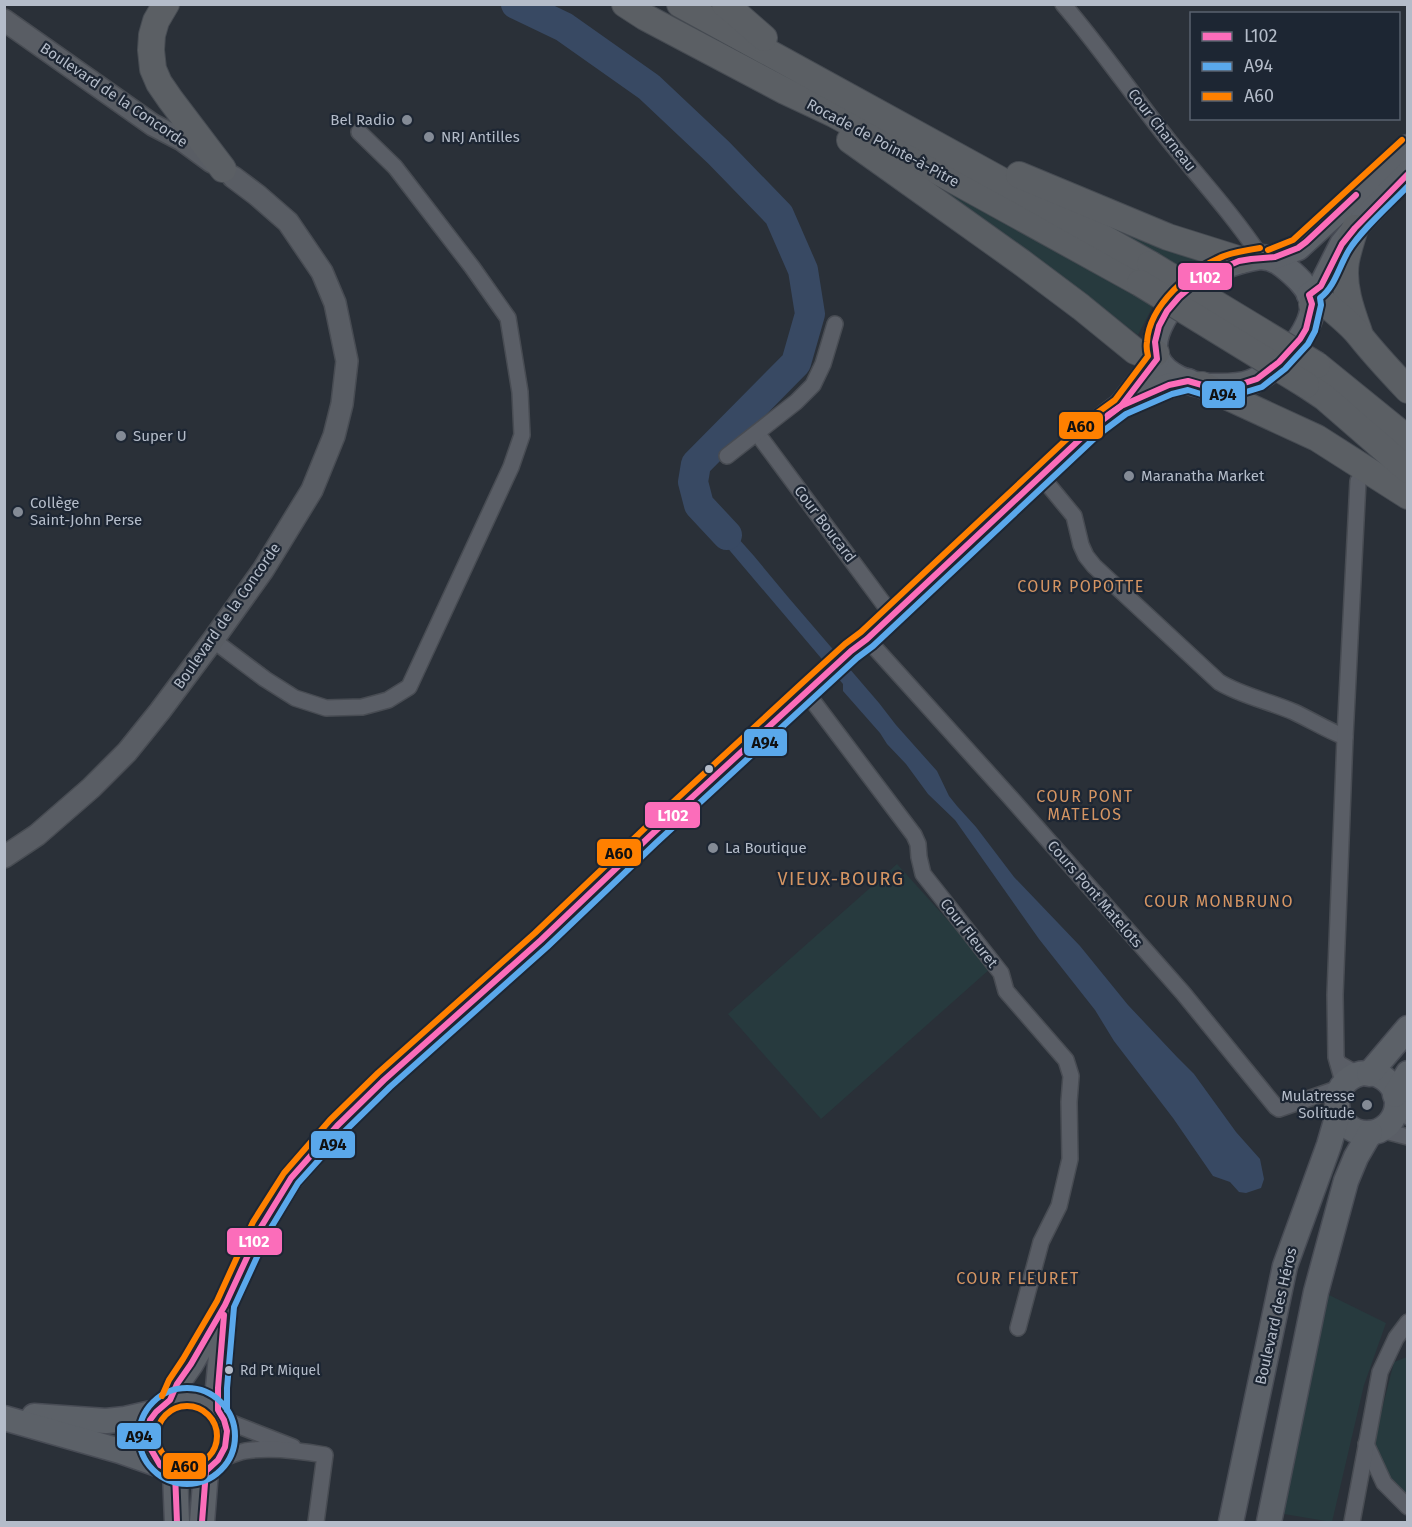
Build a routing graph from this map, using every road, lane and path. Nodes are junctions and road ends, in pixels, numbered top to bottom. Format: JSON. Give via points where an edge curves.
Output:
{"nodes":[{"id":1,"x":166,"y":4,"type":"edge"},
{"id":2,"x":603,"y":4,"type":"edge"},
{"id":3,"x":680,"y":4,"type":"edge"},
{"id":4,"x":724,"y":4,"type":"edge"},
{"id":5,"x":1063,"y":4,"type":"edge"},
{"id":6,"x":635,"y":11,"type":"edge"},
{"id":7,"x":4,"y":20,"type":"edge"},
{"id":8,"x":750,"y":26,"type":"junction"},
{"id":9,"x":827,"y":86,"type":"junction"},
{"id":10,"x":785,"y":91,"type":"junction"},
{"id":11,"x":852,"y":99,"type":"junction"},
{"id":12,"x":359,"y":132,"type":"dead end"},
{"id":13,"x":955,"y":146,"type":"junction"},
{"id":14,"x":1407,"y":147,"type":"edge"},
{"id":15,"x":228,"y":173,"type":"junction"},
{"id":16,"x":1407,"y":173,"type":"edge"},
{"id":17,"x":1355,"y":228,"type":"junction"},
{"id":18,"x":1258,"y":258,"type":"junction"},
{"id":19,"x":1145,"y":273,"type":"junction"},
{"id":20,"x":1311,"y":299,"type":"junction"},
{"id":21,"x":835,"y":324,"type":"dead end"},
{"id":22,"x":1360,"y":335,"type":"junction"},
{"id":23,"x":1157,"y":356,"type":"junction"},
{"id":24,"x":1311,"y":375,"type":"junction"},
{"id":25,"x":1195,"y":383,"type":"junction"},
{"id":26,"x":1407,"y":390,"type":"edge"},
{"id":27,"x":1121,"y":406,"type":"junction"},
{"id":28,"x":757,"y":433,"type":"junction"},
{"id":29,"x":1407,"y":439,"type":"edge"},
{"id":30,"x":727,"y":456,"type":"dead end"},
{"id":31,"x":1407,"y":471,"type":"edge"},
{"id":32,"x":1041,"y":476,"type":"junction"},
{"id":33,"x":1358,"y":481,"type":"dead end"},
{"id":34,"x":1407,"y":496,"type":"edge"},
{"id":35,"x":892,"y":615,"type":"junction"},
{"id":36,"x":213,"y":640,"type":"junction"},
{"id":37,"x":859,"y":645,"type":"junction"},
{"id":38,"x":814,"y":685,"type":"junction"},
{"id":39,"x":1345,"y":737,"type":"junction"},
{"id":40,"x":4,"y":857,"type":"edge"},
{"id":41,"x":1407,"y":1028,"type":"edge"},
{"id":42,"x":1407,"y":1073,"type":"edge"},
{"id":43,"x":1347,"y":1086,"type":"junction"},
{"id":44,"x":1400,"y":1104,"type":"edge"},
{"id":45,"x":1375,"y":1131,"type":"junction"},
{"id":46,"x":1407,"y":1137,"type":"edge"},
{"id":47,"x":225,"y":1305,"type":"junction"},
{"id":48,"x":1407,"y":1322,"type":"edge"},
{"id":49,"x":1018,"y":1328,"type":"dead end"},
{"id":50,"x":163,"y":1406,"type":"junction"},
{"id":51,"x":221,"y":1415,"type":"junction"},
{"id":52,"x":4,"y":1416,"type":"edge"},
{"id":53,"x":1366,"y":1444,"type":"junction"},
{"id":54,"x":301,"y":1451,"type":"junction"},
{"id":55,"x":212,"y":1466,"type":"junction"},
{"id":56,"x":167,"y":1469,"type":"junction"},
{"id":57,"x":1407,"y":1507,"type":"edge"},
{"id":58,"x":177,"y":1522,"type":"edge"},
{"id":59,"x":201,"y":1522,"type":"edge"},
{"id":60,"x":316,"y":1522,"type":"edge"},
{"id":61,"x":1231,"y":1522,"type":"edge"},
{"id":62,"x":1269,"y":1522,"type":"edge"},
{"id":63,"x":1352,"y":1522,"type":"edge"}],
"edges":[{"from":1,"to":15,"type":"highway","via":[[152,35],[153,69],[170,99]]},
{"from":2,"to":6,"type":"highway","name":"Rocade de Pointe-à-Pitre","via":[[625,14]]},
{"from":3,"to":9,"type":"highway","name":"Rocade de Pointe-à-Pitre"},
{"from":4,"to":8,"type":"highway"},
{"from":5,"to":18,"type":"street","name":"Cour Charneau","via":[[1243,229]]},
{"from":6,"to":10,"type":"highway","name":"Rocade de Pointe-à-Pitre"},
{"from":7,"to":15,"type":"main road","name":"Boulevard de la Concorde"},
{"from":8,"to":9,"type":"highway"},
{"from":8,"to":13,"type":"highway","via":[[829,76]]},
{"from":9,"to":11,"type":"highway","name":"Rocade de Pointe-à-Pitre"},
{"from":10,"to":19,"type":"highway","name":"Rocade de Pointe-à-Pitre"},
{"from":10,"to":23,"type":"highway","via":[[1021,262],[1135,351]]},
{"from":11,"to":13,"type":"highway"},
{"from":11,"to":19,"type":"highway","name":"Rocade de Pointe-à-Pitre","via":[[1015,188]]},
{"from":12,"to":36,"type":"street","via":[[395,167],[508,318],[520,392],[522,435],[410,687],[370,705],[326,708],[295,698]]},
{"from":13,"to":18,"type":"highway","via":[[1168,237]]},
{"from":14,"to":18,"type":"main road","via":[[1298,248]]},
{"from":15,"to":36,"type":"main road","name":"Boulevard de la Concorde","via":[[288,222],[322,272],[335,303],[347,361],[334,436],[312,490],[263,570]]},
{"from":16,"to":17,"type":"main road"},
{"from":17,"to":20,"type":"main road"},
{"from":17,"to":22,"type":"highway","via":[[1345,262],[1345,279]]},
{"from":18,"to":20,"type":"main road","via":[[1281,263],[1296,276]]},
{"from":18,"to":23,"type":"main road","via":[[1220,268],[1178,298],[1161,324],[1156,338]]},
{"from":19,"to":24,"type":"highway","bridge":true},
{"from":20,"to":22,"type":"highway","via":[[1325,303]]},
{"from":20,"to":25,"type":"main road","via":[[1309,322],[1303,334],[1269,371],[1235,386]]},
{"from":21,"to":28,"type":"street","via":[[813,385]]},
{"from":22,"to":26,"type":"highway"},
{"from":23,"to":25,"type":"main road","via":[[1172,374]]},
{"from":23,"to":27,"type":"main road"},
{"from":24,"to":29,"type":"highway"},
{"from":24,"to":31,"type":"highway","via":[[1324,397]]},
{"from":25,"to":27,"type":"main road","via":[[1170,385]]},
{"from":25,"to":34,"type":"highway","via":[[1317,438]]},
{"from":27,"to":32,"type":"main road"},
{"from":28,"to":30,"type":"street"},
{"from":28,"to":35,"type":"street","name":"Cour Boucard"},
{"from":32,"to":35,"type":"main road"},
{"from":32,"to":39,"type":"street","via":[[1074,516],[1090,561],[1219,682]]},
{"from":33,"to":39,"type":"street"},
{"from":35,"to":37,"type":"main road"},
{"from":36,"to":40,"type":"main road","name":"Boulevard de la Concorde","via":[[127,752],[38,835]]},
{"from":37,"to":38,"type":"main road"},
{"from":37,"to":43,"type":"street","name":"Cours Pont Matelots","via":[[1009,796],[1183,993],[1276,1107],[1280,1109]]},
{"from":38,"to":47,"type":"main road","via":[[337,1126],[291,1178],[261,1227]]},
{"from":38,"to":49,"type":"street","name":"Cour Fleuret","via":[[914,835],[923,874],[1001,974],[1006,991],[1066,1060],[1071,1076],[1070,1160],[1059,1206],[1041,1242]]},
{"from":39,"to":43,"type":"street","via":[[1335,995],[1336,1057]]},
{"from":41,"to":43,"type":"main road","name":"Boulevard des Héros"},
{"from":42,"to":44,"type":"main road"},
{"from":43,"to":44,"type":"main road","via":[[1378,1076],[1391,1086]]},
{"from":43,"to":45,"type":"main road","via":[[1343,1122],[1360,1132]]},
{"from":43,"to":61,"type":"main road","name":"Boulevard des Héros","via":[[1285,1266]]},
{"from":44,"to":45,"type":"main road","via":[[1389,1123]]},
{"from":45,"to":46,"type":"street"},
{"from":45,"to":62,"type":"main road","via":[[1356,1157],[1346,1181],[1316,1292]]},
{"from":47,"to":50,"type":"main road"},
{"from":47,"to":51,"type":"main road","via":[[218,1388]]},
{"from":48,"to":53,"type":"street","via":[[1380,1372]]},
{"from":50,"to":51,"type":"main road","via":[[183,1396],[196,1397]]},
{"from":50,"to":52,"type":"main road","via":[[106,1421]]},
{"from":50,"to":56,"type":"main road","via":[[150,1420],[147,1433],[148,1446]]},
{"from":51,"to":54,"type":"street"},
{"from":51,"to":55,"type":"main road","via":[[227,1431],[225,1447]]},
{"from":52,"to":56,"type":"main road"},
{"from":53,"to":57,"type":"street","via":[[1384,1483]]},
{"from":53,"to":63,"type":"street"},
{"from":54,"to":55,"type":"street","via":[[251,1450]]},
{"from":54,"to":60,"type":"street","via":[[325,1455]]},
{"from":55,"to":56,"type":"main road","via":[[190,1475]]},
{"from":55,"to":59,"type":"main road"},
{"from":56,"to":58,"type":"main road"}]}
